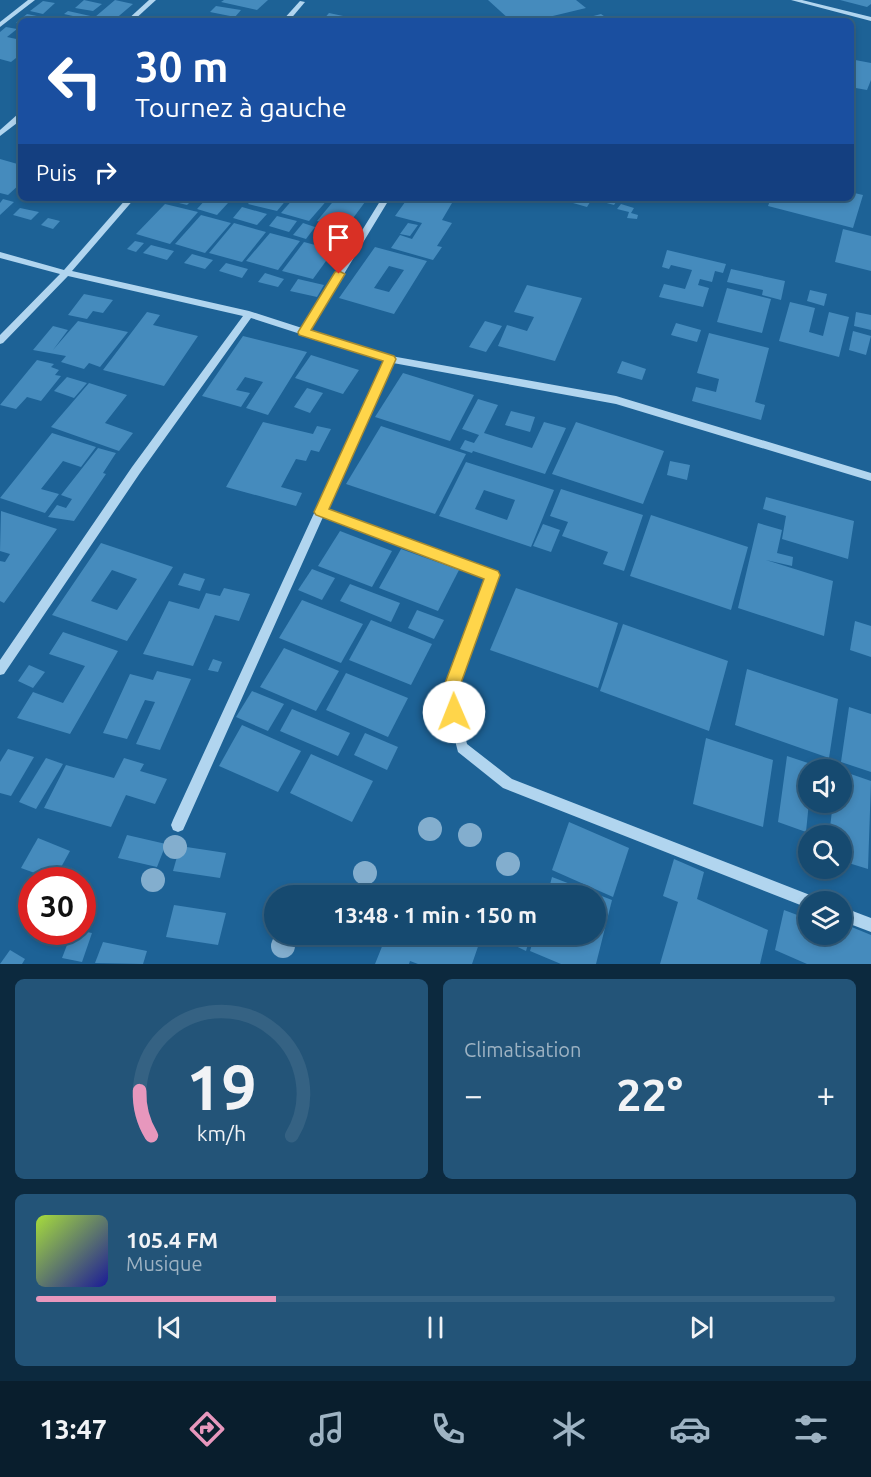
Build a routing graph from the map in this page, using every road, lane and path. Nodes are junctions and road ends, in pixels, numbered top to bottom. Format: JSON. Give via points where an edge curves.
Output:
{"nodes":[{"id":1,"x":33,"y":0,"type":"edge"},
{"id":2,"x":153,"y":0,"type":"edge"},
{"id":3,"x":794,"y":0,"type":"edge"},
{"id":4,"x":302,"y":2,"type":"dead end"},
{"id":5,"x":132,"y":18,"type":"edge"},
{"id":6,"x":288,"y":18,"type":"edge"},
{"id":7,"x":871,"y":19,"type":"edge"},
{"id":8,"x":0,"y":25,"type":"edge"},
{"id":9,"x":18,"y":119,"type":"edge"},
{"id":10,"x":0,"y":134,"type":"edge"},
{"id":11,"x":128,"y":201,"type":"edge"},
{"id":12,"x":384,"y":201,"type":"edge"},
{"id":13,"x":0,"y":255,"type":"edge"},
{"id":14,"x":66,"y":273,"type":"junction"},
{"id":15,"x":249,"y":314,"type":"junction"},
{"id":16,"x":304,"y":332,"type":"junction"},
{"id":17,"x":0,"y":340,"type":"edge"},
{"id":18,"x":390,"y":359,"type":"junction"},
{"id":19,"x":871,"y":477,"type":"edge"},
{"id":20,"x":321,"y":512,"type":"junction"},
{"id":21,"x":0,"y":670,"type":"edge"},
{"id":22,"x":178,"y":825,"type":"dead end"},
{"id":23,"x":798,"y":897,"type":"edge"},
{"id":24,"x":852,"y":918,"type":"edge"},
{"id":25,"x":871,"y":925,"type":"edge"}],
"edges":[{"from":1,"to":8,"type":"street"},
{"from":2,"to":5,"type":"street"},
{"from":3,"to":7,"type":"street"},
{"from":4,"to":6,"type":"street"},
{"from":9,"to":10,"type":"street"},
{"from":11,"to":14,"type":"street"},
{"from":12,"to":16,"type":"street"},
{"from":13,"to":14,"type":"street"},
{"from":14,"to":15,"type":"street"},
{"from":14,"to":17,"type":"street"},
{"from":15,"to":16,"type":"street"},
{"from":15,"to":21,"type":"street","via":[[136,470]]},
{"from":16,"to":18,"type":"street"},
{"from":18,"to":19,"type":"street","via":[[616,400]]},
{"from":18,"to":20,"type":"street"},
{"from":20,"to":22,"type":"street"},
{"from":20,"to":23,"type":"street","via":[[493,575],[449,694],[462,748],[508,784]]},
{"from":24,"to":25,"type":"street"}]}
